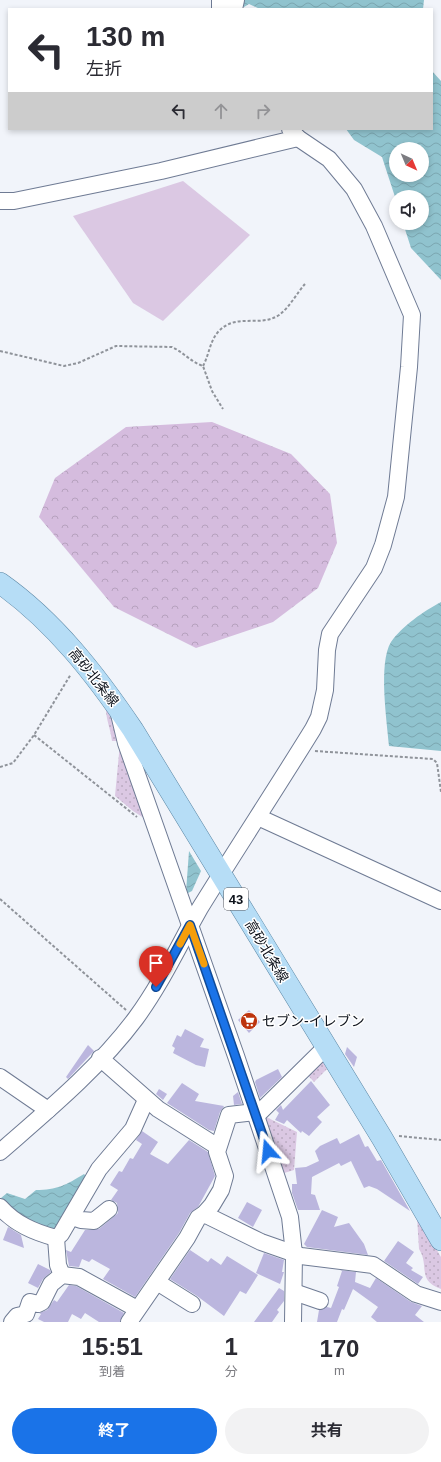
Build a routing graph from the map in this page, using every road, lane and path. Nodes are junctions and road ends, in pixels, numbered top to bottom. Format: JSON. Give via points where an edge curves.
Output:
{"nodes":[{"id":1,"x":294,"y":134,"type":"edge"},
{"id":2,"x":0,"y":201,"type":"edge"},
{"id":3,"x":305,"y":284,"type":"dead end"},
{"id":4,"x":0,"y":351,"type":"edge"},
{"id":5,"x":203,"y":366,"type":"junction"},
{"id":6,"x":222,"y":409,"type":"dead end"},
{"id":7,"x":0,"y":583,"type":"edge"},
{"id":8,"x":80,"y":660,"type":"junction"},
{"id":9,"x":118,"y":707,"type":"junction"},
{"id":10,"x":34,"y":735,"type":"junction"},
{"id":11,"x":300,"y":749,"type":"junction"},
{"id":12,"x":0,"y":767,"type":"edge"},
{"id":13,"x":441,"y":792,"type":"edge"},
{"id":14,"x":258,"y":817,"type":"junction"},
{"id":15,"x":155,"y":825,"type":"junction"},
{"id":16,"x":221,"y":875,"type":"junction"},
{"id":17,"x":0,"y":899,"type":"edge"},
{"id":18,"x":441,"y":901,"type":"edge"},
{"id":19,"x":190,"y":925,"type":"junction"},
{"id":20,"x":136,"y":1018,"type":"junction"},
{"id":21,"x":326,"y":1047,"type":"junction"},
{"id":22,"x":100,"y":1058,"type":"junction"},
{"id":23,"x":0,"y":1078,"type":"edge"},
{"id":24,"x":146,"y":1100,"type":"junction"},
{"id":25,"x":48,"y":1110,"type":"junction"},
{"id":26,"x":255,"y":1114,"type":"junction"},
{"id":27,"x":382,"y":1138,"type":"junction"},
{"id":28,"x":441,"y":1140,"type":"edge"},
{"id":29,"x":218,"y":1147,"type":"junction"},
{"id":30,"x":0,"y":1152,"type":"edge"},
{"id":31,"x":0,"y":1207,"type":"edge"},
{"id":32,"x":109,"y":1209,"type":"dead end"},
{"id":33,"x":204,"y":1214,"type":"junction"},
{"id":34,"x":72,"y":1217,"type":"junction"},
{"id":35,"x":56,"y":1238,"type":"junction"},
{"id":36,"x":441,"y":1240,"type":"edge"},
{"id":37,"x":294,"y":1254,"type":"junction"},
{"id":38,"x":62,"y":1275,"type":"junction"},
{"id":39,"x":157,"y":1282,"type":"junction"},
{"id":40,"x":294,"y":1292,"type":"junction"},
{"id":41,"x":320,"y":1302,"type":"dead end"},
{"id":42,"x":441,"y":1302,"type":"edge"},
{"id":43,"x":192,"y":1304,"type":"dead end"},
{"id":44,"x":133,"y":1315,"type":"edge"},
{"id":45,"x":12,"y":1322,"type":"edge"},
{"id":46,"x":293,"y":1322,"type":"edge"}],
"edges":[{"from":1,"to":2,"type":"street","via":[[162,171],[14,201]]},
{"from":1,"to":11,"type":"street","via":[[329,159],[354,188],[374,226],[412,315],[396,497],[374,568],[330,634],[325,690],[319,717]]},
{"from":3,"to":5,"type":"path","via":[[278,315],[256,321],[233,322],[224,326],[212,341]]},
{"from":4,"to":5,"type":"path","via":[[64,366],[78,363],[116,346],[172,348]]},
{"from":5,"to":6,"type":"path"},
{"from":7,"to":8,"type":"main road","name":"高砂北条線","number":"43","via":[[56,631]]},
{"from":8,"to":9,"type":"main road","name":"高砂北条線","number":"43"},
{"from":8,"to":10,"type":"path"},
{"from":9,"to":15,"type":"street","via":[[126,743]]},
{"from":9,"to":16,"type":"main road","name":"高砂北条線","number":"43"},
{"from":10,"to":12,"type":"path","via":[[14,763]]},
{"from":10,"to":15,"type":"path","via":[[132,815]]},
{"from":11,"to":13,"type":"path","via":[[433,759],[437,763]]},
{"from":11,"to":14,"type":"street"},
{"from":14,"to":16,"type":"street"},
{"from":14,"to":18,"type":"street"},
{"from":15,"to":19,"type":"street"},
{"from":16,"to":19,"type":"street"},
{"from":16,"to":21,"type":"main road","name":"高砂北条線","number":"43"},
{"from":17,"to":20,"type":"path"},
{"from":19,"to":20,"type":"street"},
{"from":19,"to":26,"type":"street"},
{"from":20,"to":22,"type":"street"},
{"from":21,"to":26,"type":"street"},
{"from":21,"to":27,"type":"main road","name":"高砂北条線","number":"43"},
{"from":22,"to":24,"type":"street"},
{"from":22,"to":25,"type":"street"},
{"from":23,"to":25,"type":"street"},
{"from":24,"to":29,"type":"street"},
{"from":24,"to":34,"type":"street","via":[[133,1129],[99,1169],[86,1188]]},
{"from":25,"to":30,"type":"street"},
{"from":26,"to":29,"type":"street","via":[[229,1115]]},
{"from":26,"to":37,"type":"street","via":[[290,1217]]},
{"from":27,"to":28,"type":"path","via":[[394,1136]]},
{"from":27,"to":36,"type":"main road","name":"高砂北条線","number":"43"},
{"from":29,"to":33,"type":"street","via":[[217,1152],[225,1176],[220,1190]]},
{"from":31,"to":35,"type":"street","via":[[12,1220]]},
{"from":32,"to":34,"type":"street","via":[[94,1220]]},
{"from":33,"to":37,"type":"street","via":[[261,1242]]},
{"from":33,"to":39,"type":"street","via":[[198,1218]]},
{"from":34,"to":35,"type":"street"},
{"from":35,"to":38,"type":"street","via":[[58,1265]]},
{"from":37,"to":40,"type":"street"},
{"from":37,"to":42,"type":"street","via":[[373,1265],[416,1294]]},
{"from":38,"to":44,"type":"street","via":[[79,1277]]},
{"from":38,"to":45,"type":"street","via":[[51,1284],[42,1302],[30,1302],[26,1314],[17,1316]]},
{"from":39,"to":43,"type":"street"},
{"from":39,"to":44,"type":"street"},
{"from":40,"to":41,"type":"street"},
{"from":40,"to":46,"type":"street"}]}
